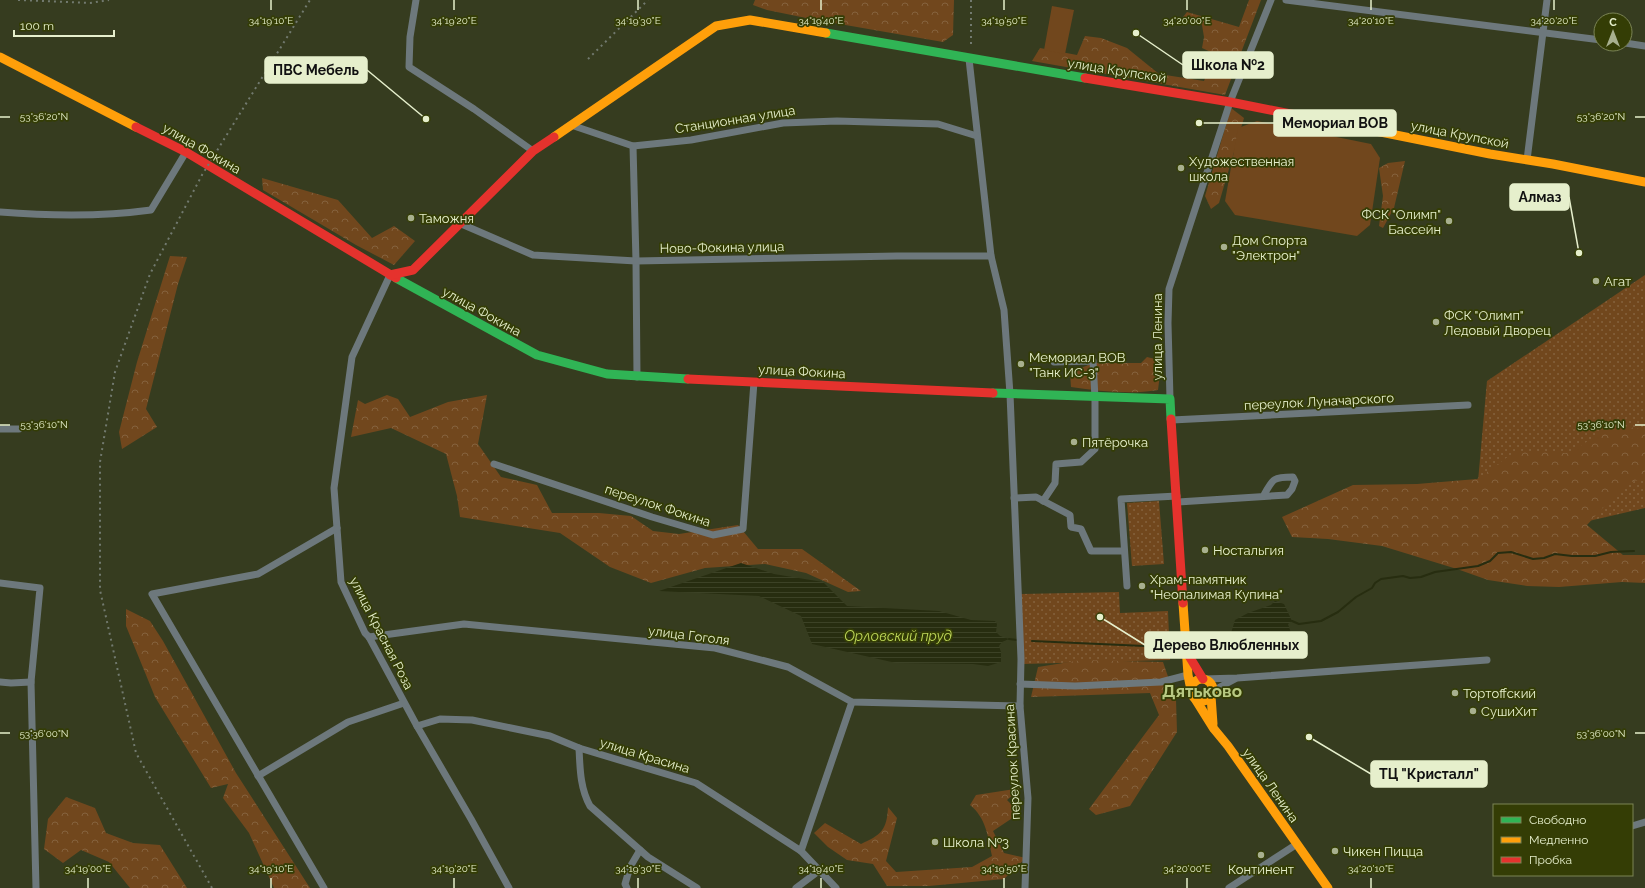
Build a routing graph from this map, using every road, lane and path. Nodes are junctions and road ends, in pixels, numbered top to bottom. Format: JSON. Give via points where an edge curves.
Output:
{"nodes":[{"id":1,"x":416,"y":0,"type":"edge"},
{"id":2,"x":1271,"y":0,"type":"edge"},
{"id":3,"x":1286,"y":0,"type":"edge"},
{"id":4,"x":1547,"y":0,"type":"edge"},
{"id":5,"x":1542,"y":33,"type":"junction"},
{"id":6,"x":1593,"y":39,"type":"edge"},
{"id":7,"x":1633,"y":45,"type":"edge"},
{"id":8,"x":1645,"y":46,"type":"edge"},
{"id":9,"x":0,"y":57,"type":"edge"},
{"id":10,"x":969,"y":58,"type":"junction"},
{"id":11,"x":1230,"y":102,"type":"junction"},
{"id":12,"x":571,"y":125,"type":"junction"},
{"id":13,"x":977,"y":136,"type":"junction"},
{"id":14,"x":633,"y":146,"type":"junction"},
{"id":15,"x":533,"y":151,"type":"junction"},
{"id":16,"x":186,"y":152,"type":"junction"},
{"id":17,"x":1527,"y":160,"type":"junction"},
{"id":18,"x":1645,"y":182,"type":"edge"},
{"id":19,"x":0,"y":212,"type":"edge"},
{"id":20,"x":460,"y":223,"type":"junction"},
{"id":21,"x":991,"y":256,"type":"junction"},
{"id":22,"x":636,"y":260,"type":"junction"},
{"id":23,"x":390,"y":275,"type":"junction"},
{"id":24,"x":1054,"y":362,"type":"dead end"},
{"id":25,"x":637,"y":377,"type":"junction"},
{"id":26,"x":754,"y":382,"type":"junction"},
{"id":27,"x":1010,"y":394,"type":"junction"},
{"id":28,"x":1095,"y":398,"type":"junction"},
{"id":29,"x":1170,"y":399,"type":"junction"},
{"id":30,"x":1468,"y":405,"type":"dead end"},
{"id":31,"x":1172,"y":420,"type":"junction"},
{"id":32,"x":0,"y":429,"type":"edge"},
{"id":33,"x":19,"y":429,"type":"dead end"},
{"id":34,"x":494,"y":464,"type":"dead end"},
{"id":35,"x":1264,"y":495,"type":"dead end"},
{"id":36,"x":1014,"y":498,"type":"junction"},
{"id":37,"x":1177,"y":499,"type":"junction"},
{"id":38,"x":1043,"y":501,"type":"junction"},
{"id":39,"x":337,"y":528,"type":"junction"},
{"id":40,"x":1124,"y":551,"type":"junction"},
{"id":41,"x":0,"y":583,"type":"edge"},
{"id":42,"x":1126,"y":586,"type":"dead end"},
{"id":43,"x":369,"y":637,"type":"junction"},
{"id":44,"x":1187,"y":653,"type":"junction"},
{"id":45,"x":1488,"y":660,"type":"dead end"},
{"id":46,"x":1188,"y":675,"type":"junction"},
{"id":47,"x":1237,"y":678,"type":"junction"},
{"id":48,"x":1202,"y":679,"type":"junction"},
{"id":49,"x":0,"y":682,"type":"edge"},
{"id":50,"x":31,"y":682,"type":"junction"},
{"id":51,"x":1020,"y":684,"type":"junction"},
{"id":52,"x":1193,"y":693,"type":"junction"},
{"id":53,"x":1212,"y":694,"type":"junction"},
{"id":54,"x":852,"y":702,"type":"junction"},
{"id":55,"x":404,"y":703,"type":"junction"},
{"id":56,"x":1020,"y":706,"type":"junction"},
{"id":57,"x":416,"y":726,"type":"junction"},
{"id":58,"x":1214,"y":730,"type":"junction"},
{"id":59,"x":579,"y":748,"type":"junction"},
{"id":60,"x":258,"y":776,"type":"junction"},
{"id":61,"x":1645,"y":822,"type":"edge"},
{"id":62,"x":1633,"y":826,"type":"edge"},
{"id":63,"x":1297,"y":844,"type":"junction"},
{"id":64,"x":640,"y":850,"type":"junction"},
{"id":65,"x":801,"y":851,"type":"junction"},
{"id":66,"x":820,"y":870,"type":"junction"},
{"id":67,"x":36,"y":888,"type":"edge"},
{"id":68,"x":324,"y":888,"type":"edge"},
{"id":69,"x":509,"y":888,"type":"edge"},
{"id":70,"x":627,"y":888,"type":"edge"},
{"id":71,"x":697,"y":888,"type":"edge"},
{"id":72,"x":796,"y":888,"type":"edge"},
{"id":73,"x":836,"y":888,"type":"edge"},
{"id":74,"x":1024,"y":888,"type":"edge"},
{"id":75,"x":1229,"y":888,"type":"edge"},
{"id":76,"x":1328,"y":888,"type":"edge"}],
"edges":[{"from":1,"to":15,"type":"street","via":[[410,37],[409,67]]},
{"from":2,"to":11,"type":"street","name":"улица Ленина"},
{"from":3,"to":5,"type":"street"},
{"from":4,"to":5,"type":"street"},
{"from":5,"to":6,"type":"street"},
{"from":5,"to":17,"type":"street"},
{"from":7,"to":8,"type":"street"},
{"from":9,"to":16,"type":"main road","name":"улица Фокина"},
{"from":10,"to":11,"type":"main road","name":"улица Крупской"},
{"from":10,"to":12,"type":"main road","name":"улица Крупской","via":[[750,20],[716,26]]},
{"from":10,"to":13,"type":"street"},
{"from":11,"to":17,"type":"main road","name":"улица Крупской"},
{"from":11,"to":29,"type":"street","name":"улица Ленина","via":[[1169,289]]},
{"from":12,"to":14,"type":"street","name":"Станционная улица"},
{"from":12,"to":15,"type":"main road"},
{"from":13,"to":14,"type":"street","name":"Станционная улица","via":[[938,124],[837,121],[783,123],[692,140]]},
{"from":13,"to":21,"type":"street"},
{"from":14,"to":22,"type":"street"},
{"from":15,"to":20,"type":"main road"},
{"from":16,"to":19,"type":"street","via":[[151,210],[89,216]]},
{"from":16,"to":23,"type":"main road","name":"улица Фокина"},
{"from":17,"to":18,"type":"main road","name":"улица Крупской"},
{"from":20,"to":22,"type":"street","name":"Ново-Фокина улица","via":[[533,255]]},
{"from":20,"to":23,"type":"main road","via":[[413,270]]},
{"from":21,"to":22,"type":"street","name":"Ново-Фокина улица"},
{"from":21,"to":27,"type":"street","via":[[1004,310]]},
{"from":22,"to":25,"type":"street"},
{"from":23,"to":25,"type":"main road","name":"улица Фокина","via":[[538,355],[607,374]]},
{"from":23,"to":39,"type":"street","name":"улица Красная Роза","via":[[352,357],[334,488]]},
{"from":24,"to":28,"type":"street","via":[[1093,361]]},
{"from":25,"to":26,"type":"main road","name":"улица Фокина"},
{"from":26,"to":27,"type":"main road","name":"улица Фокина"},
{"from":26,"to":34,"type":"street","name":"переулок Фокина","via":[[743,529],[713,535]]},
{"from":27,"to":28,"type":"main road","name":"улица Фокина"},
{"from":27,"to":36,"type":"street"},
{"from":28,"to":29,"type":"main road","name":"улица Фокина"},
{"from":28,"to":38,"type":"street","via":[[1095,449],[1081,462],[1056,464],[1055,483]]},
{"from":29,"to":31,"type":"main road","name":"улица Ленина"},
{"from":30,"to":31,"type":"street","name":"переулок Луначарского"},
{"from":31,"to":37,"type":"main road","name":"улица Ленина"},
{"from":32,"to":33,"type":"street"},
{"from":35,"to":37,"type":"street","via":[[1235,499]]},
{"from":36,"to":38,"type":"street","via":[[1036,497]]},
{"from":36,"to":51,"type":"street","name":"переулок Красина"},
{"from":37,"to":40,"type":"street","via":[[1121,499]]},
{"from":37,"to":44,"type":"main road","name":"улица Ленина"},
{"from":38,"to":40,"type":"street","via":[[1070,515],[1071,527],[1081,529],[1091,551]]},
{"from":39,"to":43,"type":"street","name":"улица Красная Роза","via":[[341,582]]},
{"from":39,"to":60,"type":"street","via":[[258,574],[152,594]]},
{"from":40,"to":42,"type":"street"},
{"from":41,"to":50,"type":"street","via":[[40,588]]},
{"from":43,"to":54,"type":"street","name":"улица Гоголя","via":[[464,624],[715,648],[788,667]]},
{"from":43,"to":55,"type":"street","name":"улица Красная Роза"},
{"from":44,"to":46,"type":"main road","name":"улица Ленина"},
{"from":44,"to":48,"type":"main road"},
{"from":45,"to":47,"type":"street"},
{"from":46,"to":51,"type":"street","via":[[1161,682],[1075,686]]},
{"from":46,"to":52,"type":"main road","name":"улица Ленина"},
{"from":47,"to":48,"type":"street"},
{"from":47,"to":53,"type":"street"},
{"from":48,"to":52,"type":"main road","via":[[1193,684]]},
{"from":48,"to":53,"type":"main road","via":[[1211,683]]},
{"from":49,"to":50,"type":"street"},
{"from":50,"to":67,"type":"street"},
{"from":51,"to":56,"type":"street","name":"переулок Красина"},
{"from":52,"to":53,"type":"main road","via":[[1202,700]]},
{"from":52,"to":58,"type":"main road","name":"улица Ленина"},
{"from":53,"to":58,"type":"main road","via":[[1211,715]]},
{"from":54,"to":56,"type":"street","name":"улица Гоголя"},
{"from":54,"to":65,"type":"street"},
{"from":55,"to":57,"type":"street","name":"улица Красная Роза"},
{"from":55,"to":60,"type":"street","via":[[348,722]]},
{"from":56,"to":74,"type":"street","name":"переулок Красина","via":[[1028,798]]},
{"from":57,"to":59,"type":"street","name":"улица Красина","via":[[440,719],[472,720],[550,736]]},
{"from":57,"to":69,"type":"street","name":"улица Красная Роза"},
{"from":58,"to":63,"type":"main road","name":"улица Ленина"},
{"from":59,"to":64,"type":"street","via":[[584,796],[590,806]]},
{"from":59,"to":65,"type":"street","name":"улица Красина","via":[[696,784]]},
{"from":60,"to":68,"type":"street"},
{"from":61,"to":62,"type":"street"},
{"from":63,"to":75,"type":"street"},
{"from":63,"to":76,"type":"main road","name":"улица Ленина"},
{"from":64,"to":70,"type":"street","via":[[630,867],[625,884]]},
{"from":64,"to":71,"type":"street"},
{"from":65,"to":66,"type":"street","name":"улица Красина"},
{"from":66,"to":72,"type":"street"},
{"from":66,"to":73,"type":"street","name":"улица Красина"}]}
